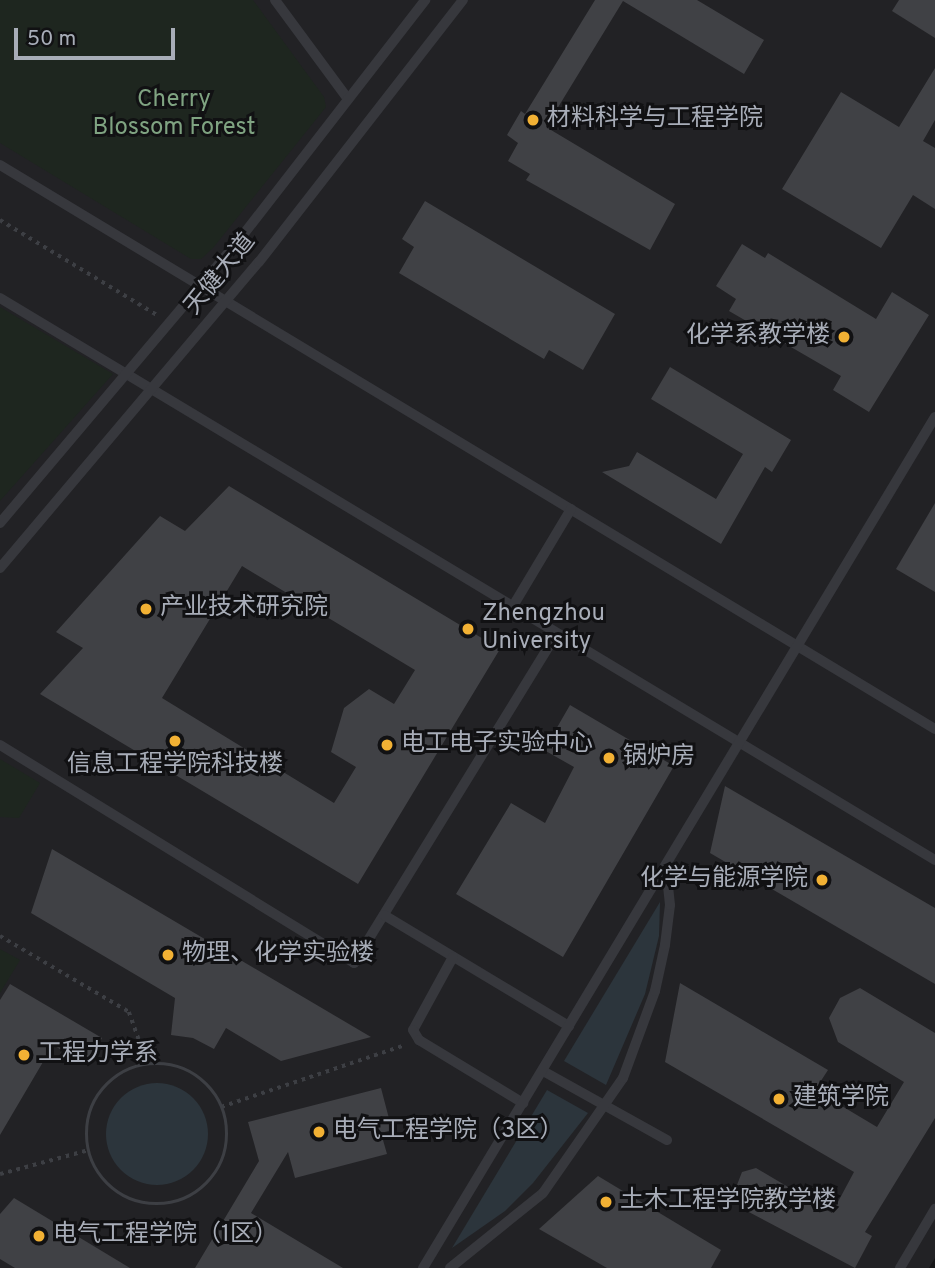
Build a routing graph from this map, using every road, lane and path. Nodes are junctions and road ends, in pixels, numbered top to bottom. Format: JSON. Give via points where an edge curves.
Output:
{"nodes":[{"id":1,"x":275,"y":0,"type":"edge"},
{"id":2,"x":425,"y":0,"type":"edge"},
{"id":3,"x":463,"y":0,"type":"edge"},
{"id":4,"x":348,"y":99,"type":"junction"},
{"id":5,"x":0,"y":165,"type":"edge"},
{"id":6,"x":0,"y":220,"type":"edge"},
{"id":7,"x":201,"y":286,"type":"junction"},
{"id":8,"x":0,"y":298,"type":"edge"},
{"id":9,"x":227,"y":302,"type":"junction"},
{"id":10,"x":170,"y":323,"type":"junction"},
{"id":11,"x":127,"y":374,"type":"junction"},
{"id":12,"x":153,"y":390,"type":"junction"},
{"id":13,"x":935,"y":417,"type":"edge"},
{"id":14,"x":571,"y":509,"type":"junction"},
{"id":15,"x":0,"y":523,"type":"edge"},
{"id":16,"x":0,"y":568,"type":"edge"},
{"id":17,"x":513,"y":606,"type":"junction"},
{"id":18,"x":557,"y":633,"type":"junction"},
{"id":19,"x":798,"y":646,"type":"junction"},
{"id":20,"x":935,"y":729,"type":"edge"},
{"id":21,"x":740,"y":742,"type":"junction"},
{"id":22,"x":0,"y":745,"type":"edge"},
{"id":23,"x":935,"y":860,"type":"edge"},
{"id":24,"x":666,"y":866,"type":"junction"},
{"id":25,"x":384,"y":915,"type":"junction"},
{"id":26,"x":0,"y":936,"type":"edge"},
{"id":27,"x":453,"y":957,"type":"junction"},
{"id":28,"x":569,"y":1026,"type":"junction"},
{"id":29,"x":419,"y":1040,"type":"junction"},
{"id":30,"x":148,"y":1065,"type":"junction"},
{"id":31,"x":542,"y":1071,"type":"junction"},
{"id":32,"x":523,"y":1103,"type":"junction"},
{"id":33,"x":606,"y":1106,"type":"junction"},
{"id":34,"x":221,"y":1107,"type":"junction"},
{"id":35,"x":667,"y":1140,"type":"dead end"},
{"id":36,"x":89,"y":1150,"type":"junction"},
{"id":37,"x":0,"y":1174,"type":"edge"},
{"id":38,"x":935,"y":1209,"type":"edge"},
{"id":39,"x":424,"y":1268,"type":"edge"},
{"id":40,"x":450,"y":1268,"type":"edge"},
{"id":41,"x":900,"y":1268,"type":"edge"}],
"edges":[{"from":1,"to":4,"type":"lane"},
{"from":2,"to":4,"type":"lane","name":"天健大道"},
{"from":3,"to":9,"type":"lane","name":"天健大道"},
{"from":4,"to":7,"type":"lane","name":"天健大道"},
{"from":5,"to":7,"type":"lane"},
{"from":6,"to":10,"type":"path"},
{"from":7,"to":9,"type":"lane"},
{"from":7,"to":10,"type":"lane","name":"天健大道"},
{"from":8,"to":11,"type":"lane"},
{"from":9,"to":12,"type":"lane","name":"天健大道"},
{"from":9,"to":14,"type":"lane"},
{"from":10,"to":11,"type":"lane","name":"天健大道"},
{"from":11,"to":12,"type":"lane"},
{"from":11,"to":15,"type":"lane","name":"天健大道"},
{"from":12,"to":16,"type":"lane","name":"天健大道"},
{"from":12,"to":17,"type":"lane"},
{"from":13,"to":19,"type":"lane"},
{"from":14,"to":17,"type":"lane"},
{"from":14,"to":19,"type":"lane"},
{"from":17,"to":18,"type":"lane"},
{"from":18,"to":21,"type":"lane"},
{"from":18,"to":25,"type":"lane"},
{"from":19,"to":20,"type":"lane"},
{"from":19,"to":21,"type":"lane"},
{"from":21,"to":23,"type":"lane"},
{"from":21,"to":24,"type":"lane"},
{"from":22,"to":25,"type":"lane","via":[[354,963]]},
{"from":24,"to":28,"type":"lane"},
{"from":24,"to":33,"type":"lane","via":[[670,905],[655,991],[633,1057]]},
{"from":25,"to":27,"type":"lane"},
{"from":26,"to":30,"type":"path","via":[[129,1012]]},
{"from":27,"to":28,"type":"lane"},
{"from":27,"to":29,"type":"lane","via":[[417,1018],[413,1030]]},
{"from":28,"to":31,"type":"lane"},
{"from":29,"to":32,"type":"lane"},
{"from":29,"to":34,"type":"path"},
{"from":30,"to":34,"type":"path","via":[[190,1072],[210,1089]]},
{"from":30,"to":36,"type":"path","via":[[125,1072],[102,1091],[89,1119]]},
{"from":31,"to":32,"type":"lane"},
{"from":31,"to":33,"type":"lane"},
{"from":32,"to":39,"type":"lane"},
{"from":33,"to":35,"type":"lane"},
{"from":33,"to":40,"type":"lane","via":[[543,1193]]},
{"from":34,"to":36,"type":"path","via":[[227,1139],[220,1166],[201,1189],[173,1202],[127,1198],[103,1178]]},
{"from":36,"to":37,"type":"path"},
{"from":38,"to":41,"type":"lane"}]}
